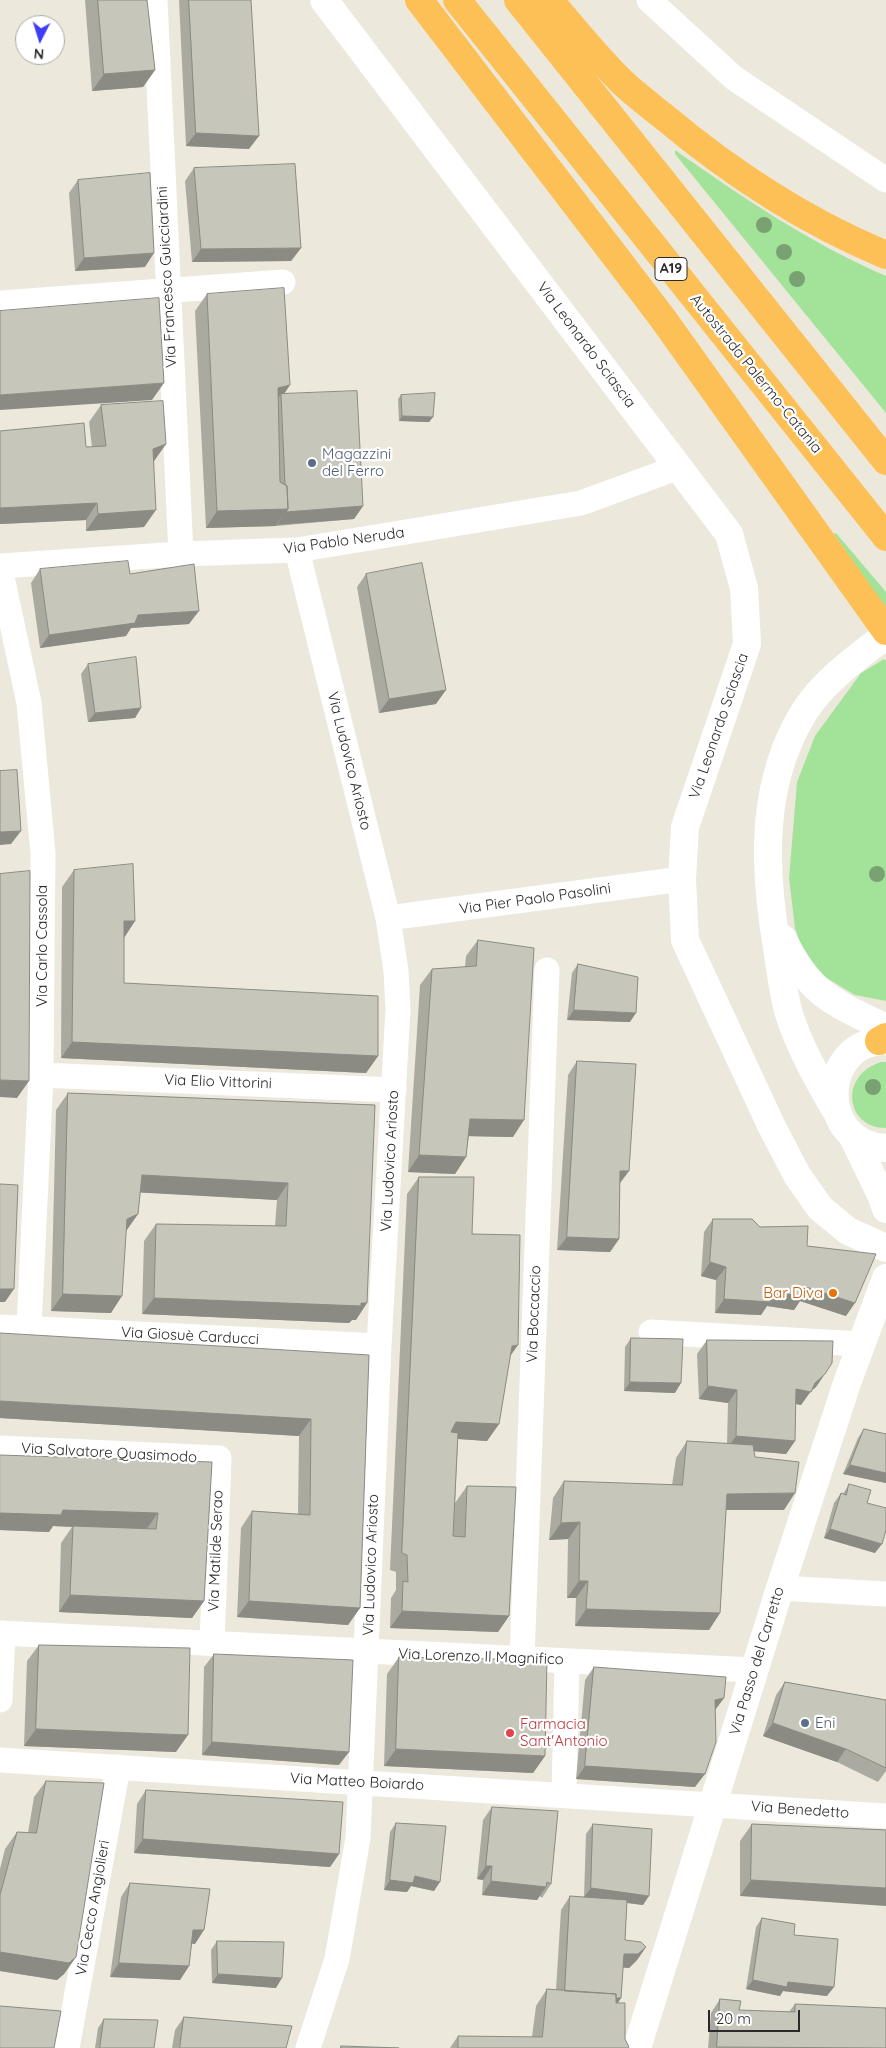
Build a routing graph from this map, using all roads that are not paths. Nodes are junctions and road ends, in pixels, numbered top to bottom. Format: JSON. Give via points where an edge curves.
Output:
{"nodes":[{"id":1,"x":155,"y":0,"type":"edge"},
{"id":2,"x":324,"y":0,"type":"edge"},
{"id":3,"x":419,"y":0,"type":"edge"},
{"id":4,"x":457,"y":0,"type":"edge"},
{"id":5,"x":518,"y":0,"type":"edge"},
{"id":6,"x":548,"y":0,"type":"edge"},
{"id":7,"x":649,"y":0,"type":"edge"},
{"id":8,"x":886,"y":180,"type":"edge"},
{"id":9,"x":886,"y":255,"type":"edge"},
{"id":10,"x":283,"y":282,"type":"dead end"},
{"id":11,"x":167,"y":289,"type":"junction"},
{"id":12,"x":0,"y":303,"type":"edge"},
{"id":13,"x":886,"y":461,"type":"edge"},
{"id":14,"x":679,"y":467,"type":"junction"},
{"id":15,"x":886,"y":537,"type":"edge"},
{"id":16,"x":297,"y":550,"type":"junction"},
{"id":17,"x":181,"y":554,"type":"junction"},
{"id":18,"x":0,"y":567,"type":"edge"},
{"id":19,"x":886,"y":633,"type":"edge"},
{"id":20,"x":682,"y":879,"type":"junction"},
{"id":21,"x":770,"y":905,"type":"junction"},
{"id":22,"x":388,"y":918,"type":"junction"},
{"id":23,"x":547,"y":970,"type":"dead end"},
{"id":24,"x":884,"y":1036,"type":"edge"},
{"id":25,"x":41,"y":1075,"type":"junction"},
{"id":26,"x":394,"y":1090,"type":"junction"},
{"id":27,"x":835,"y":1109,"type":"junction"},
{"id":28,"x":852,"y":1135,"type":"junction"},
{"id":29,"x":886,"y":1148,"type":"edge"},
{"id":30,"x":886,"y":1209,"type":"edge"},
{"id":31,"x":886,"y":1248,"type":"edge"},
{"id":32,"x":886,"y":1278,"type":"edge"},
{"id":33,"x":0,"y":1327,"type":"edge"},
{"id":34,"x":29,"y":1328,"type":"junction"},
{"id":35,"x":651,"y":1332,"type":"dead end"},
{"id":36,"x":860,"y":1344,"type":"junction"},
{"id":37,"x":379,"y":1346,"type":"junction"},
{"id":38,"x":0,"y":1448,"type":"edge"},
{"id":39,"x":219,"y":1458,"type":"joint"},
{"id":40,"x":780,"y":1588,"type":"junction"},
{"id":41,"x":886,"y":1594,"type":"edge"},
{"id":42,"x":2,"y":1633,"type":"edge"},
{"id":43,"x":212,"y":1644,"type":"junction"},
{"id":44,"x":368,"y":1652,"type":"junction"},
{"id":45,"x":522,"y":1659,"type":"junction"},
{"id":46,"x":567,"y":1661,"type":"junction"},
{"id":47,"x":753,"y":1670,"type":"junction"},
{"id":48,"x":0,"y":1700,"type":"edge"},
{"id":49,"x":0,"y":1760,"type":"edge"},
{"id":50,"x":118,"y":1767,"type":"junction"},
{"id":51,"x":359,"y":1783,"type":"junction"},
{"id":52,"x":564,"y":1795,"type":"junction"},
{"id":53,"x":714,"y":1804,"type":"junction"},
{"id":54,"x":886,"y":1816,"type":"edge"},
{"id":55,"x":67,"y":2048,"type":"edge"},
{"id":56,"x":308,"y":2048,"type":"edge"},
{"id":57,"x":637,"y":2048,"type":"edge"}],
"edges":[{"from":1,"to":11,"type":"street","name":"Via Francesco Guicciardini"},
{"from":2,"to":14,"type":"street","name":"Via Leonardo Sciascia"},
{"from":3,"to":19,"type":"highway","via":[[661,316]]},
{"from":4,"to":15,"type":"highway","name":"Autostrada Palermo-Catania","number":"A19"},
{"from":5,"to":13,"type":"highway"},
{"from":6,"to":9,"type":"highway","via":[[620,80],[685,134],[799,214]]},
{"from":7,"to":8,"type":"street","via":[[734,78]]},
{"from":10,"to":11,"type":"street"},
{"from":11,"to":12,"type":"street"},
{"from":11,"to":17,"type":"street","name":"Via Francesco Guicciardini"},
{"from":14,"to":16,"type":"street","name":"Via Pablo Neruda","via":[[581,502]]},
{"from":14,"to":20,"type":"street","name":"Via Leonardo Sciascia","via":[[729,534],[744,588],[747,644],[685,827]]},
{"from":16,"to":17,"type":"street","name":"Via Pablo Neruda"},
{"from":16,"to":22,"type":"street","name":"Via Ludovico Ariosto"},
{"from":17,"to":18,"type":"street","name":"Via Pablo Neruda"},
{"from":18,"to":25,"type":"street","name":"Via Carlo Cassola","via":[[29,703],[43,853]]},
{"from":19,"to":21,"type":"street","via":[[828,682],[806,709],[776,774],[768,820]]},
{"from":20,"to":22,"type":"street","name":"Via Pier Paolo Pasolini"},
{"from":20,"to":31,"type":"street","name":"Via Leonardo Sciascia","via":[[685,940],[797,1174],[820,1208],[848,1231]]},
{"from":21,"to":24,"type":"street","via":[[799,969],[815,989]]},
{"from":21,"to":27,"type":"street","via":[[789,1014],[809,1064]]},
{"from":22,"to":26,"type":"street","name":"Via Ludovico Ariosto","via":[[397,981]]},
{"from":23,"to":45,"type":"street","name":"Via Boccaccio"},
{"from":24,"to":27,"type":"street","via":[[846,1058],[837,1075],[833,1093]]},
{"from":25,"to":26,"type":"street","name":"Via Elio Vittorini"},
{"from":25,"to":34,"type":"street","name":"Via Carlo Cassola"},
{"from":26,"to":37,"type":"street","name":"Via Ludovico Ariosto"},
{"from":27,"to":28,"type":"street"},
{"from":28,"to":29,"type":"street","via":[[867,1144]]},
{"from":28,"to":30,"type":"street"},
{"from":32,"to":36,"type":"street","name":"Via Passo del Carretto"},
{"from":33,"to":34,"type":"street","name":"Via Giosuè Carducci"},
{"from":34,"to":37,"type":"street","name":"Via Giosuè Carducci"},
{"from":35,"to":36,"type":"street"},
{"from":36,"to":40,"type":"street","name":"Via Passo del Carretto"},
{"from":37,"to":44,"type":"street","name":"Via Ludovico Ariosto"},
{"from":38,"to":39,"type":"street","name":"Via Salvatore Quasimodo"},
{"from":39,"to":43,"type":"street","name":"Via Matilde Serao"},
{"from":40,"to":41,"type":"street"},
{"from":40,"to":47,"type":"street","name":"Via Passo del Carretto"},
{"from":42,"to":43,"type":"street","name":"Via Lorenzo Il Magnifico"},
{"from":42,"to":48,"type":"street"},
{"from":43,"to":44,"type":"street","name":"Via Lorenzo Il Magnifico"},
{"from":44,"to":45,"type":"street","name":"Via Lorenzo Il Magnifico"},
{"from":44,"to":51,"type":"street","name":"Via Ludovico Ariosto"},
{"from":45,"to":46,"type":"street","name":"Via Lorenzo Il Magnifico"},
{"from":46,"to":47,"type":"street","name":"Via Lorenzo Il Magnifico"},
{"from":46,"to":52,"type":"street"},
{"from":47,"to":53,"type":"street","name":"Via Passo del Carretto"},
{"from":49,"to":50,"type":"street","name":"Via Matteo Boiardo"},
{"from":50,"to":51,"type":"street","name":"Via Matteo Boiardo"},
{"from":50,"to":55,"type":"street","name":"Via Cecco Angiolieri"},
{"from":51,"to":52,"type":"street","name":"Via Matteo Boiardo"},
{"from":51,"to":56,"type":"street","name":"Via Ludovico Ariosto","via":[[358,1838],[337,1959]]},
{"from":52,"to":53,"type":"street","name":"Via Matteo Boiardo"},
{"from":53,"to":54,"type":"street","name":"Via Benedetto"},
{"from":53,"to":57,"type":"street","name":"Via Passo del Carretto"}]}
